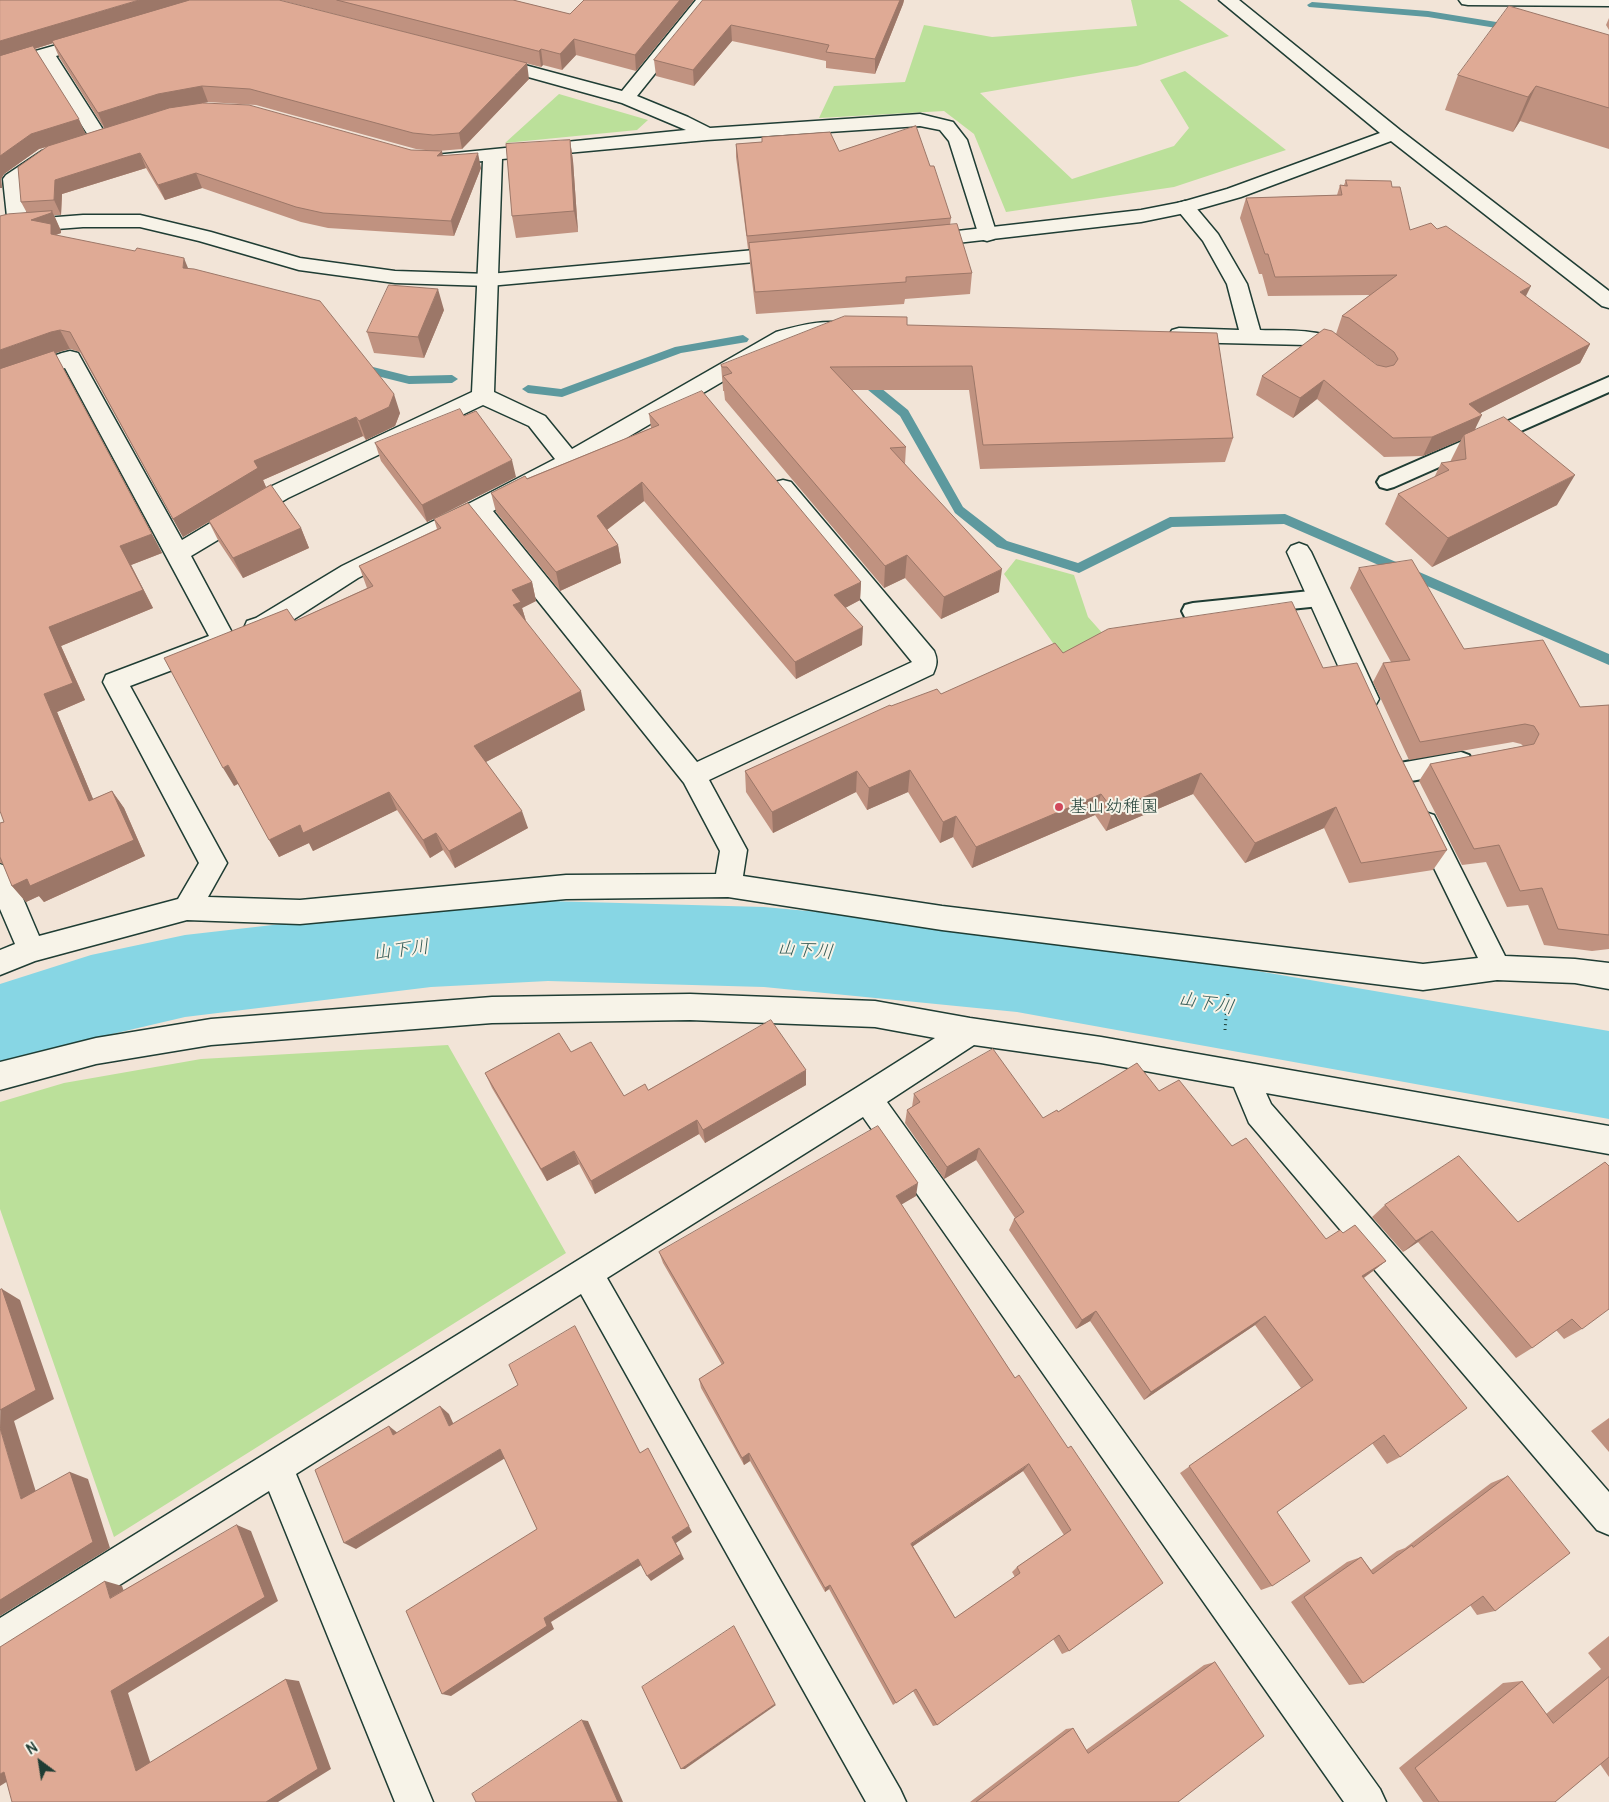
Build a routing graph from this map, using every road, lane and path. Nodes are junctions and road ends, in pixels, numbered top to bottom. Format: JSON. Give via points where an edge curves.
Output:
{"nodes":[{"id":1,"x":705,"y":0,"type":"edge"},
{"id":2,"x":1228,"y":0,"type":"edge"},
{"id":3,"x":1468,"y":0,"type":"edge"},
{"id":4,"x":1609,"y":1,"type":"edge"},
{"id":5,"x":111,"y":34,"type":"edge"},
{"id":6,"x":46,"y":54,"type":"junction"},
{"id":7,"x":473,"y":57,"type":"edge"},
{"id":8,"x":0,"y":67,"type":"edge"},
{"id":9,"x":627,"y":97,"type":"junction"},
{"id":10,"x":707,"y":134,"type":"junction"},
{"id":11,"x":1392,"y":134,"type":"junction"},
{"id":12,"x":494,"y":155,"type":"junction"},
{"id":13,"x":422,"y":157,"type":"edge"},
{"id":14,"x":1185,"y":207,"type":"junction"},
{"id":15,"x":9,"y":228,"type":"edge"},
{"id":16,"x":987,"y":235,"type":"junction"},
{"id":17,"x":899,"y":243,"type":"edge"},
{"id":18,"x":811,"y":251,"type":"edge"},
{"id":19,"x":488,"y":280,"type":"junction"},
{"id":20,"x":1609,"y":301,"type":"edge"},
{"id":21,"x":868,"y":330,"type":"edge"},
{"id":22,"x":1163,"y":335,"type":"edge"},
{"id":23,"x":1251,"y":337,"type":"junction"},
{"id":24,"x":1363,"y":367,"type":"edge"},
{"id":25,"x":0,"y":382,"type":"edge"},
{"id":26,"x":1609,"y":384,"type":"edge"},
{"id":27,"x":483,"y":396,"type":"junction"},
{"id":28,"x":569,"y":461,"type":"junction"},
{"id":29,"x":767,"y":470,"type":"edge"},
{"id":30,"x":1387,"y":482,"type":"dead end"},
{"id":31,"x":478,"y":509,"type":"junction"},
{"id":32,"x":1299,"y":552,"type":"dead end"},
{"id":33,"x":178,"y":553,"type":"junction"},
{"id":34,"x":1320,"y":598,"type":"junction"},
{"id":35,"x":1193,"y":611,"type":"dead end"},
{"id":36,"x":224,"y":640,"type":"junction"},
{"id":37,"x":1376,"y":720,"type":"edge"},
{"id":38,"x":1484,"y":758,"type":"edge"},
{"id":39,"x":693,"y":776,"type":"junction"},
{"id":40,"x":1403,"y":780,"type":"joint"},
{"id":41,"x":0,"y":876,"type":"edge"},
{"id":42,"x":728,"y":885,"type":"junction"},
{"id":43,"x":187,"y":908,"type":"junction"},
{"id":44,"x":31,"y":950,"type":"junction"},
{"id":45,"x":1230,"y":954,"type":"junction"},
{"id":46,"x":0,"y":963,"type":"edge"},
{"id":47,"x":1497,"y":968,"type":"junction"},
{"id":48,"x":1609,"y":976,"type":"edge"},
{"id":49,"x":970,"y":1032,"type":"junction"},
{"id":50,"x":1225,"y":1035,"type":"dead end"},
{"id":51,"x":0,"y":1076,"type":"edge"},
{"id":52,"x":1245,"y":1077,"type":"junction"},
{"id":53,"x":867,"y":1098,"type":"junction"},
{"id":54,"x":1609,"y":1140,"type":"edge"},
{"id":55,"x":587,"y":1272,"type":"junction"},
{"id":56,"x":276,"y":1467,"type":"junction"},
{"id":57,"x":1609,"y":1518,"type":"edge"},
{"id":58,"x":0,"y":1639,"type":"edge"},
{"id":59,"x":414,"y":1802,"type":"edge"},
{"id":60,"x":887,"y":1802,"type":"edge"},
{"id":61,"x":1367,"y":1802,"type":"edge"}],
"edges":[{"from":1,"to":9,"type":"street"},
{"from":2,"to":11,"type":"street"},
{"from":3,"to":4,"type":"street"},
{"from":5,"to":6,"type":"street"},
{"from":6,"to":8,"type":"street"},
{"from":6,"to":15,"type":"street","via":[[91,141],[47,155],[13,179]]},
{"from":7,"to":9,"type":"street"},
{"from":9,"to":10,"type":"street","via":[[682,119]]},
{"from":10,"to":12,"type":"street"},
{"from":10,"to":16,"type":"street","via":[[920,120],[946,126],[958,140]]},
{"from":11,"to":14,"type":"street","via":[[1234,193]]},
{"from":11,"to":20,"type":"street"},
{"from":12,"to":13,"type":"street"},
{"from":12,"to":19,"type":"street"},
{"from":14,"to":16,"type":"street","via":[[1141,216]]},
{"from":14,"to":23,"type":"street","via":[[1211,238],[1236,284]]},
{"from":15,"to":19,"type":"street","via":[[83,221],[140,221],[299,264],[395,277]]},
{"from":16,"to":17,"type":"street"},
{"from":18,"to":19,"type":"street"},
{"from":19,"to":27,"type":"street"},
{"from":21,"to":28,"type":"street","via":[[810,330],[783,337],[704,394]]},
{"from":22,"to":23,"type":"street"},
{"from":23,"to":24,"type":"street","via":[[1307,338],[1333,344]]},
{"from":25,"to":33,"type":"street","via":[[70,358]]},
{"from":26,"to":30,"type":"lane"},
{"from":27,"to":28,"type":"street","via":[[537,421]]},
{"from":27,"to":33,"type":"street","via":[[280,492]]},
{"from":28,"to":31,"type":"street"},
{"from":29,"to":39,"type":"street","via":[[925,658],[924,667]]},
{"from":31,"to":36,"type":"street","via":[[350,572],[265,625]]},
{"from":31,"to":39,"type":"street"},
{"from":32,"to":34,"type":"street"},
{"from":33,"to":36,"type":"street"},
{"from":34,"to":35,"type":"lane"},
{"from":34,"to":37,"type":"street"},
{"from":36,"to":43,"type":"street","via":[[115,682],[213,863]]},
{"from":38,"to":40,"type":"lane"},
{"from":39,"to":42,"type":"street","via":[[734,850]]},
{"from":40,"to":47,"type":"street"},
{"from":41,"to":44,"type":"street"},
{"from":42,"to":43,"type":"street","via":[[566,887],[300,912]]},
{"from":42,"to":45,"type":"street","via":[[942,918]]},
{"from":43,"to":44,"type":"street"},
{"from":44,"to":46,"type":"street"},
{"from":45,"to":47,"type":"street","via":[[1423,977]]},
{"from":45,"to":50,"type":"path"},
{"from":47,"to":48,"type":"street","via":[[1575,971]]},
{"from":49,"to":51,"type":"street","via":[[865,1014],[690,1007],[492,1010],[211,1032],[96,1051]]},
{"from":49,"to":52,"type":"street","via":[[1101,1050]]},
{"from":49,"to":53,"type":"street"},
{"from":52,"to":54,"type":"street"},
{"from":52,"to":57,"type":"street","via":[[1260,1113]]},
{"from":53,"to":55,"type":"street"},
{"from":53,"to":61,"type":"street"},
{"from":55,"to":56,"type":"street"},
{"from":55,"to":60,"type":"street"},
{"from":56,"to":58,"type":"street"},
{"from":56,"to":59,"type":"street"}]}
